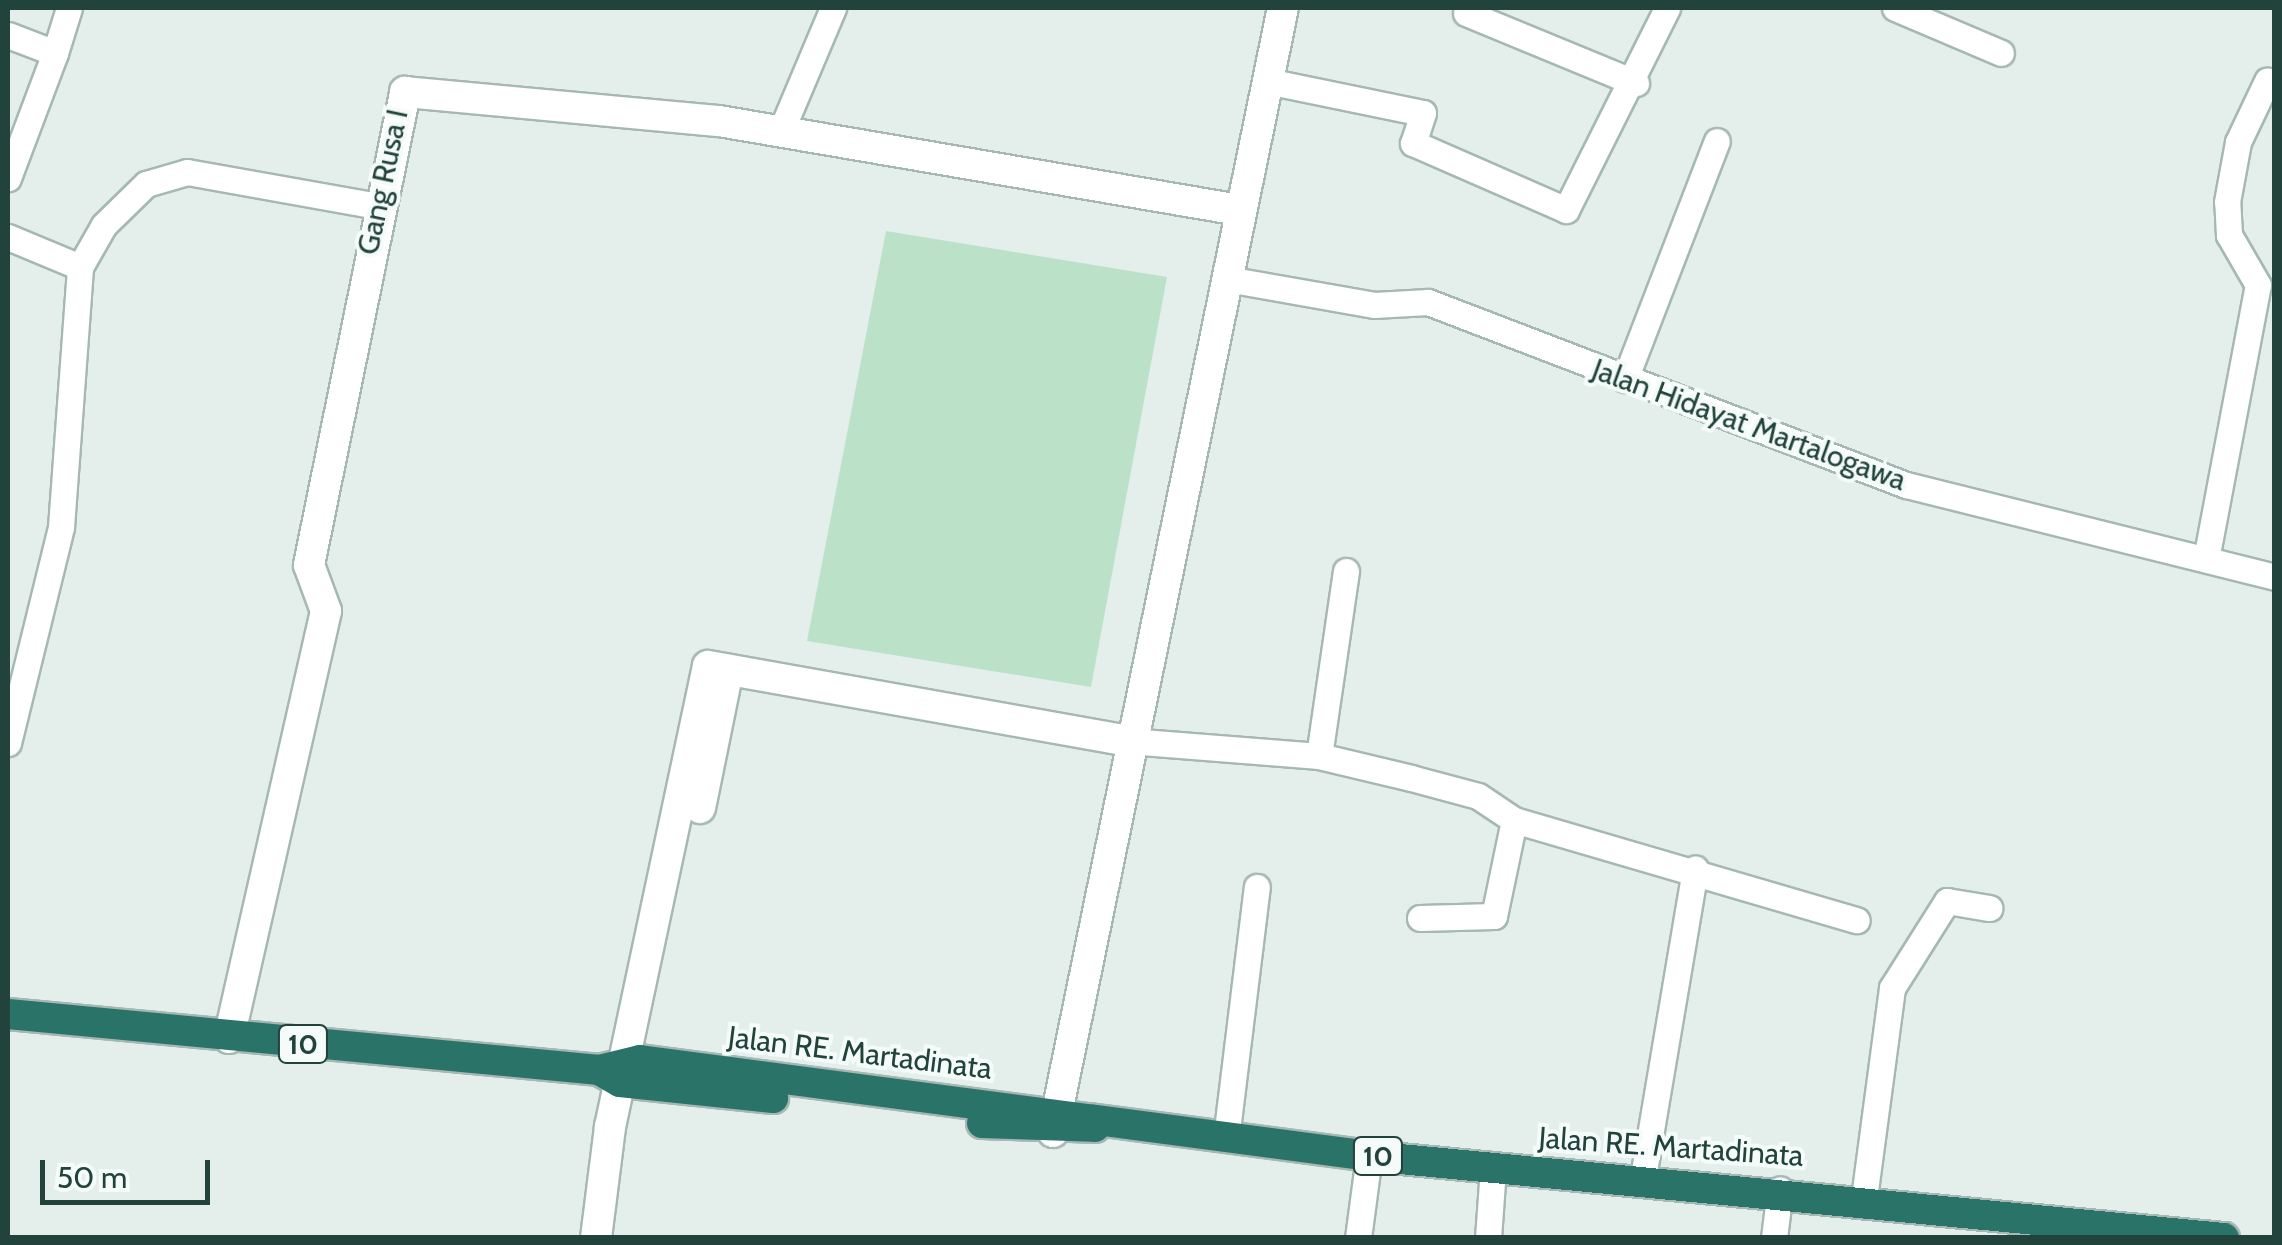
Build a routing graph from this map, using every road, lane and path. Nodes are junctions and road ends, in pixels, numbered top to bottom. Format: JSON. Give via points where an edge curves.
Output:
{"nodes":[{"id":1,"x":69,"y":8,"type":"edge"},
{"id":2,"x":833,"y":8,"type":"edge"},
{"id":3,"x":1283,"y":8,"type":"edge"},
{"id":4,"x":1667,"y":8,"type":"edge"},
{"id":5,"x":1896,"y":8,"type":"edge"},
{"id":6,"x":1466,"y":14,"type":"dead end"},
{"id":7,"x":8,"y":35,"type":"edge"},
{"id":8,"x":2001,"y":52,"type":"dead end"},
{"id":9,"x":55,"y":53,"type":"junction"},
{"id":10,"x":1266,"y":82,"type":"junction"},
{"id":11,"x":2267,"y":82,"type":"dead end"},
{"id":12,"x":1636,"y":83,"type":"junction"},
{"id":13,"x":781,"y":131,"type":"junction"},
{"id":14,"x":1716,"y":141,"type":"dead end"},
{"id":15,"x":8,"y":178,"type":"edge"},
{"id":16,"x":377,"y":206,"type":"junction"},
{"id":17,"x":1238,"y":210,"type":"junction"},
{"id":18,"x":8,"y":237,"type":"edge"},
{"id":19,"x":80,"y":266,"type":"junction"},
{"id":20,"x":1227,"y":279,"type":"junction"},
{"id":21,"x":1626,"y":379,"type":"junction"},
{"id":22,"x":2207,"y":554,"type":"junction"},
{"id":23,"x":1346,"y":570,"type":"dead end"},
{"id":24,"x":2274,"y":577,"type":"edge"},
{"id":25,"x":1128,"y":740,"type":"junction"},
{"id":26,"x":8,"y":743,"type":"edge"},
{"id":27,"x":1319,"y":756,"type":"junction"},
{"id":28,"x":1514,"y":820,"type":"junction"},
{"id":29,"x":1696,"y":868,"type":"junction"},
{"id":30,"x":1256,"y":888,"type":"dead end"},
{"id":31,"x":1989,"y":908,"type":"dead end"},
{"id":32,"x":1420,"y":918,"type":"dead end"},
{"id":33,"x":1858,"y":920,"type":"dead end"},
{"id":34,"x":8,"y":1014,"type":"edge"},
{"id":35,"x":229,"y":1038,"type":"junction"},
{"id":36,"x":624,"y":1071,"type":"junction"},
{"id":37,"x":1054,"y":1121,"type":"junction"},
{"id":38,"x":1226,"y":1138,"type":"junction"},
{"id":39,"x":1369,"y":1156,"type":"junction"},
{"id":40,"x":1493,"y":1168,"type":"junction"},
{"id":41,"x":1642,"y":1183,"type":"junction"},
{"id":42,"x":1780,"y":1189,"type":"junction"},
{"id":43,"x":1864,"y":1198,"type":"junction"},
{"id":44,"x":596,"y":1238,"type":"edge"},
{"id":45,"x":1358,"y":1238,"type":"edge"},
{"id":46,"x":1488,"y":1238,"type":"edge"},
{"id":47,"x":1774,"y":1238,"type":"edge"},
{"id":48,"x":2224,"y":1238,"type":"edge"}],
"edges":[{"from":1,"to":9,"type":"street"},
{"from":2,"to":13,"type":"street"},
{"from":3,"to":10,"type":"street"},
{"from":4,"to":12,"type":"street"},
{"from":5,"to":8,"type":"street"},
{"from":6,"to":12,"type":"street"},
{"from":7,"to":9,"type":"street"},
{"from":9,"to":15,"type":"street"},
{"from":10,"to":12,"type":"street","via":[[1423,113],[1413,143],[1566,210]]},
{"from":10,"to":17,"type":"street"},
{"from":11,"to":22,"type":"street","via":[[2238,142],[2226,202],[2229,234],[2258,285]]},
{"from":13,"to":16,"type":"street","name":"Gang Rusa I","via":[[420,86],[396,103]]},
{"from":13,"to":17,"type":"street","name":"Gang Rusa I"},
{"from":14,"to":21,"type":"street"},
{"from":16,"to":19,"type":"street","via":[[170,174],[104,225]]},
{"from":16,"to":35,"type":"street","name":"Gang Rusa I","via":[[309,565],[326,611]]},
{"from":17,"to":20,"type":"street"},
{"from":18,"to":19,"type":"street"},
{"from":19,"to":26,"type":"street","via":[[61,526]]},
{"from":20,"to":21,"type":"street","name":"Jalan Hidayat Martalogawa","via":[[1374,305],[1428,302]]},
{"from":20,"to":25,"type":"street"},
{"from":21,"to":22,"type":"street","name":"Jalan Hidayat Martalogawa","via":[[1922,490]]},
{"from":22,"to":24,"type":"street","name":"Jalan Hidayat Martalogawa"},
{"from":23,"to":27,"type":"street"},
{"from":25,"to":27,"type":"street"},
{"from":25,"to":36,"type":"street","via":[[718,668],[677,870]]},
{"from":25,"to":37,"type":"street"},
{"from":27,"to":28,"type":"street","via":[[1478,796]]},
{"from":28,"to":29,"type":"street"},
{"from":28,"to":32,"type":"street","via":[[1494,916]]},
{"from":29,"to":33,"type":"street"},
{"from":29,"to":41,"type":"street"},
{"from":30,"to":38,"type":"street"},
{"from":31,"to":43,"type":"street","via":[[1946,901],[1892,988]]},
{"from":34,"to":35,"type":"highway","name":"Jalan RE. Martadinata","number":"10"},
{"from":35,"to":36,"type":"highway","name":"Jalan RE. Martadinata","number":"10"},
{"from":36,"to":37,"type":"highway","name":"Jalan RE. Martadinata","number":"10"},
{"from":36,"to":44,"type":"street"},
{"from":37,"to":38,"type":"highway","name":"Jalan RE. Martadinata","number":"10"},
{"from":38,"to":39,"type":"highway","name":"Jalan RE. Martadinata","number":"10"},
{"from":39,"to":40,"type":"highway","name":"Jalan RE. Martadinata","number":"10"},
{"from":39,"to":45,"type":"street"},
{"from":40,"to":41,"type":"highway","name":"Jalan RE. Martadinata","number":"10"},
{"from":40,"to":46,"type":"street"},
{"from":41,"to":42,"type":"highway","name":"Jalan RE. Martadinata","number":"10"},
{"from":42,"to":43,"type":"highway","name":"Jalan RE. Martadinata","number":"10"},
{"from":42,"to":47,"type":"street"},
{"from":43,"to":48,"type":"highway","name":"Jalan RE. Martadinata","number":"10"}]}
